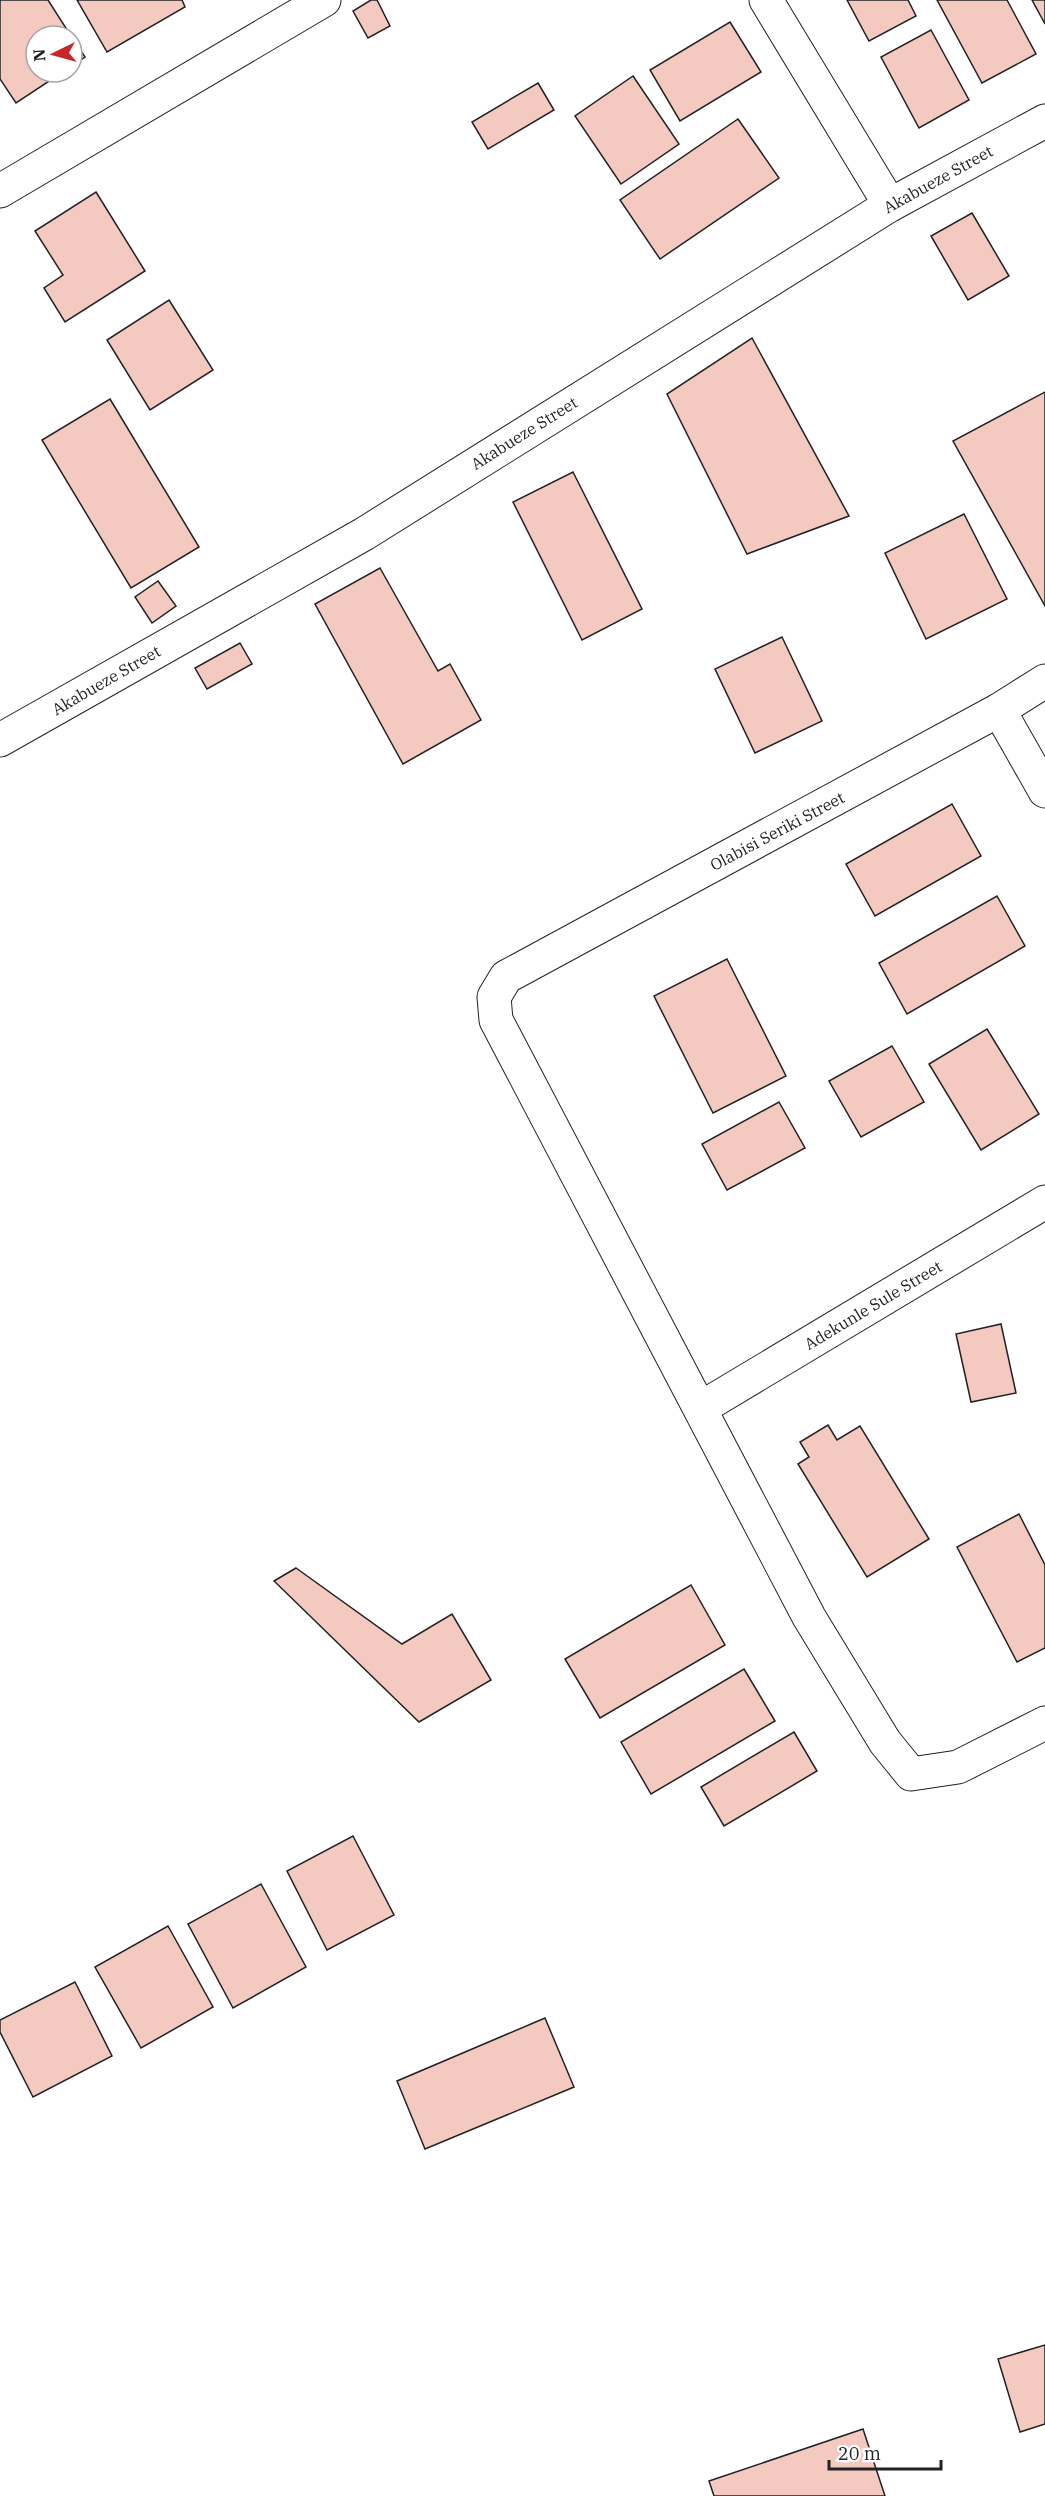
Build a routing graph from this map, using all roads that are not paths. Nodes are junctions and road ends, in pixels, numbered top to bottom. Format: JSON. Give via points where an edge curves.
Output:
{"nodes":[{"id":1,"x":324,"y":0,"type":"edge"},
{"id":2,"x":766,"y":0,"type":"edge"},
{"id":3,"x":1045,"y":121,"type":"edge"},
{"id":4,"x":0,"y":191,"type":"edge"},
{"id":5,"x":890,"y":205,"type":"junction"},
{"id":6,"x":1045,"y":681,"type":"edge"},
{"id":7,"x":999,"y":710,"type":"junction"},
{"id":8,"x":0,"y":740,"type":"edge"},
{"id":9,"x":1045,"y":791,"type":"edge"},
{"id":10,"x":1045,"y":1202,"type":"edge"},
{"id":11,"x":701,"y":1408,"type":"junction"},
{"id":12,"x":1045,"y":1723,"type":"edge"}],
"edges":[{"from":1,"to":4,"type":"street"},
{"from":2,"to":5,"type":"street"},
{"from":3,"to":5,"type":"street","name":"Akabueze Street"},
{"from":5,"to":8,"type":"street","name":"Akabueze Street","via":[[364,534]]},
{"from":6,"to":7,"type":"street","name":"Olabisi Seriki Street"},
{"from":7,"to":9,"type":"street"},
{"from":7,"to":11,"type":"street","name":"Olabisi Seriki Street","via":[[506,977],[494,997],[496,1020]]},
{"from":10,"to":11,"type":"street","name":"Adekunle Sule Street"},
{"from":11,"to":12,"type":"street","via":[[809,1617],[885,1742],[911,1774],[958,1767]]}]}
